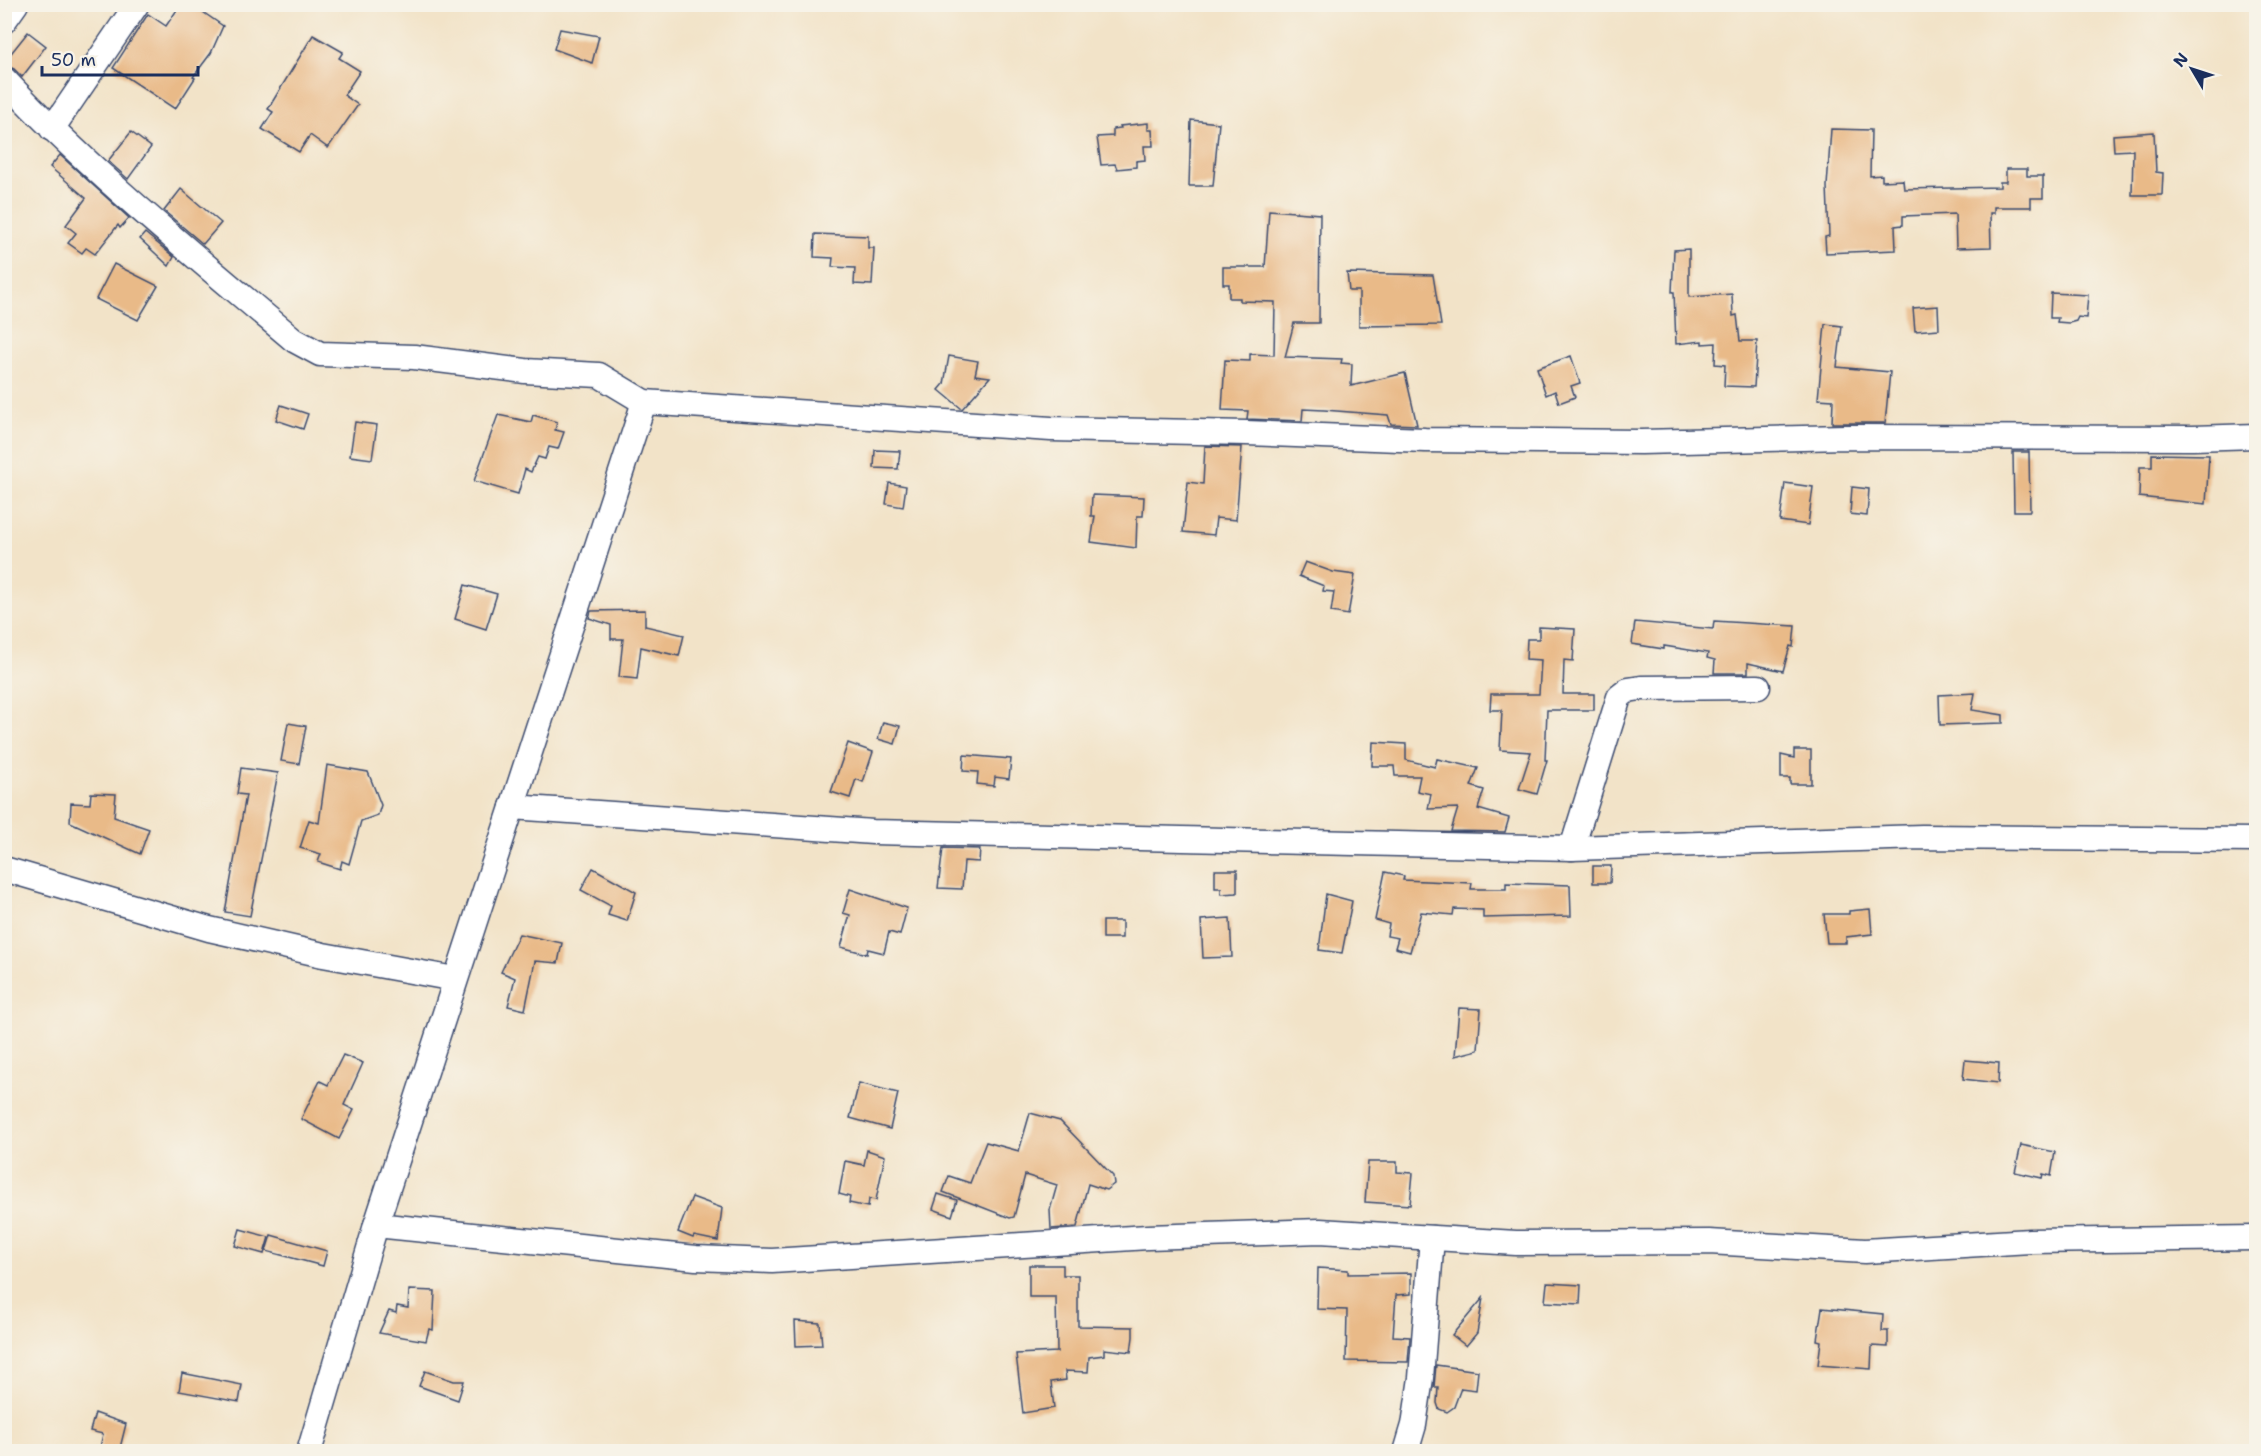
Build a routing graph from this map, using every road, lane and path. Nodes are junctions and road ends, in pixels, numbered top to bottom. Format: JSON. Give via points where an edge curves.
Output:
{"nodes":[{"id":1,"x":16,"y":4,"type":"edge"},
{"id":2,"x":137,"y":4,"type":"edge"},
{"id":3,"x":4,"y":21,"type":"edge"},
{"id":4,"x":4,"y":79,"type":"edge"},
{"id":5,"x":51,"y":129,"type":"junction"},
{"id":6,"x":644,"y":402,"type":"junction"},
{"id":7,"x":2256,"y":436,"type":"edge"},
{"id":8,"x":1758,"y":687,"type":"dead end"},
{"id":9,"x":512,"y":807,"type":"junction"},
{"id":10,"x":2256,"y":840,"type":"edge"},
{"id":11,"x":1572,"y":848,"type":"junction"},
{"id":12,"x":4,"y":869,"type":"edge"},
{"id":13,"x":455,"y":980,"type":"junction"},
{"id":14,"x":376,"y":1225,"type":"junction"},
{"id":15,"x":1432,"y":1238,"type":"junction"},
{"id":16,"x":2256,"y":1238,"type":"edge"},
{"id":17,"x":309,"y":1452,"type":"edge"},
{"id":18,"x":1406,"y":1452,"type":"edge"}],
"edges":[{"from":1,"to":3,"type":"street"},
{"from":2,"to":5,"type":"street"},
{"from":4,"to":5,"type":"street"},
{"from":5,"to":6,"type":"street","via":[[294,340],[320,354],[414,357],[525,371],[599,375]]},
{"from":6,"to":7,"type":"street","via":[[1051,429],[1425,440],[1641,442],[1845,437]]},
{"from":6,"to":9,"type":"street"},
{"from":8,"to":11,"type":"street","via":[[1641,688],[1628,690],[1619,697]]},
{"from":9,"to":11,"type":"street","via":[[873,832]]},
{"from":9,"to":13,"type":"street"},
{"from":10,"to":11,"type":"street","via":[[1922,837]]},
{"from":12,"to":13,"type":"street","via":[[209,929]]},
{"from":13,"to":14,"type":"street"},
{"from":14,"to":15,"type":"street","via":[[696,1258],[772,1261],[1148,1237],[1320,1231]]},
{"from":14,"to":17,"type":"street"},
{"from":15,"to":16,"type":"street","via":[[1516,1243],[1709,1242],[1865,1251],[2030,1241]]},
{"from":15,"to":18,"type":"street","via":[[1421,1378]]}]}
